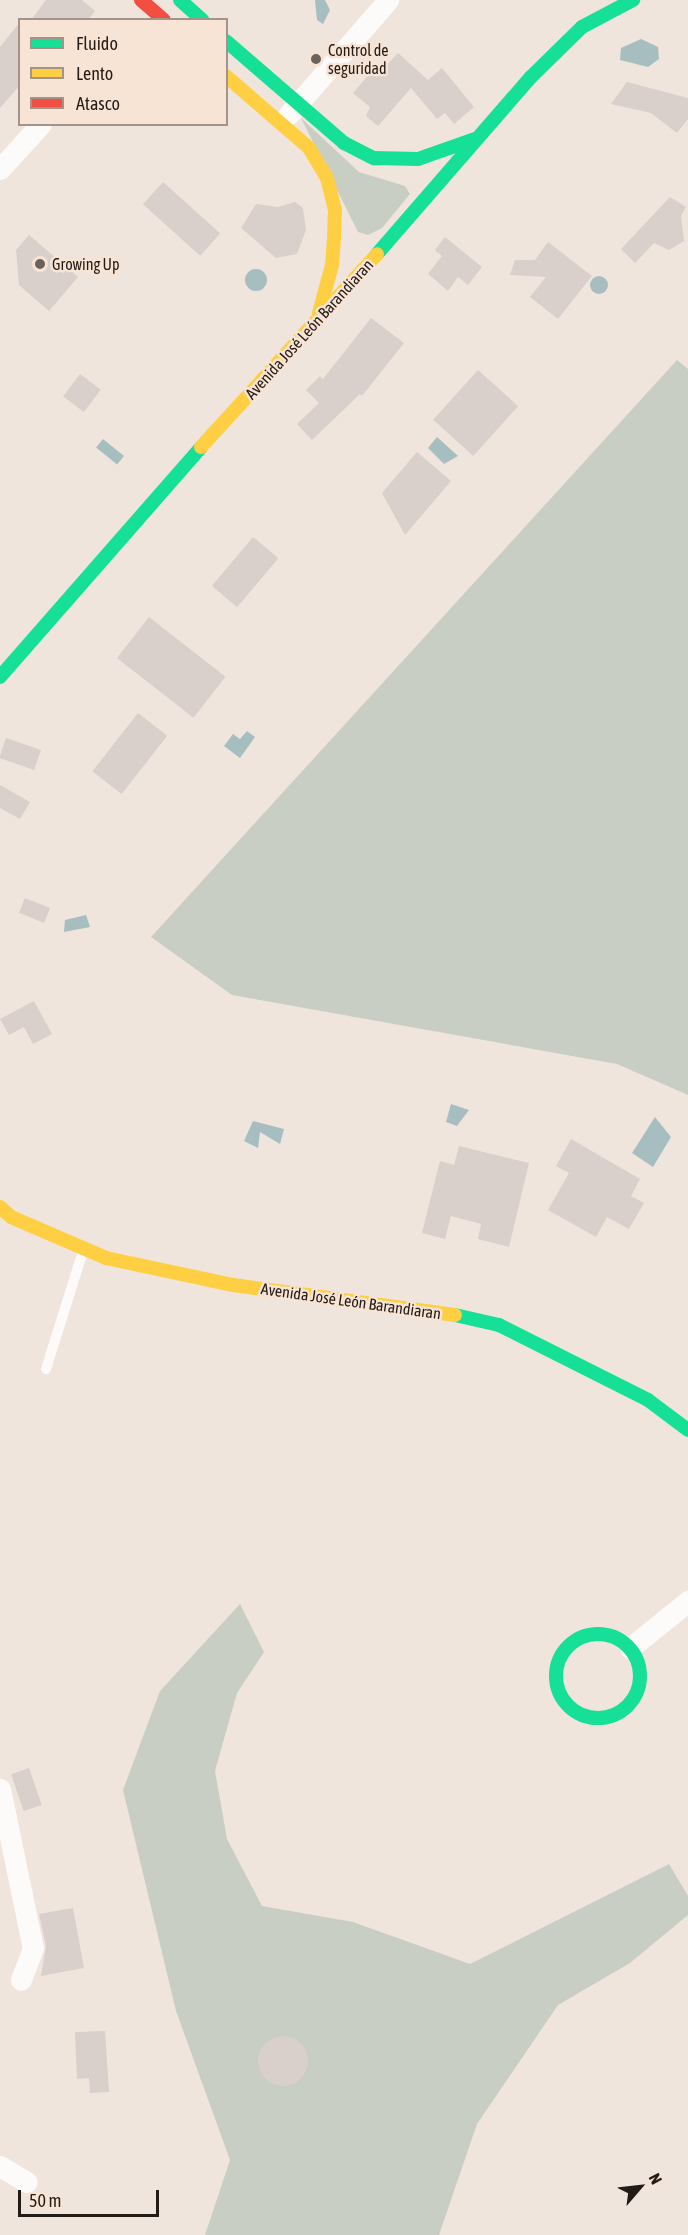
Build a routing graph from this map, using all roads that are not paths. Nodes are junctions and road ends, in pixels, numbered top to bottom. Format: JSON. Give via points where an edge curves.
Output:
{"nodes":[{"id":1,"x":180,"y":0,"type":"edge"},
{"id":2,"x":388,"y":0,"type":"edge"},
{"id":3,"x":633,"y":0,"type":"edge"},
{"id":4,"x":143,"y":6,"type":"edge"},
{"id":5,"x":161,"y":18,"type":"edge"},
{"id":6,"x":200,"y":18,"type":"edge"},
{"id":7,"x":228,"y":43,"type":"edge"},
{"id":8,"x":228,"y":78,"type":"edge"},
{"id":9,"x":298,"y":104,"type":"junction"},
{"id":10,"x":280,"y":123,"type":"junction"},
{"id":11,"x":39,"y":126,"type":"edge"},
{"id":12,"x":483,"y":136,"type":"junction"},
{"id":13,"x":398,"y":161,"type":"junction"},
{"id":14,"x":0,"y":170,"type":"edge"},
{"id":15,"x":335,"y":209,"type":"junction"},
{"id":16,"x":414,"y":211,"type":"junction"},
{"id":17,"x":382,"y":248,"type":"junction"},
{"id":18,"x":316,"y":322,"type":"junction"},
{"id":19,"x":0,"y":677,"type":"edge"},
{"id":20,"x":0,"y":1207,"type":"edge"},
{"id":21,"x":83,"y":1251,"type":"junction"},
{"id":22,"x":46,"y":1369,"type":"dead end"},
{"id":23,"x":688,"y":1430,"type":"edge"},
{"id":24,"x":688,"y":1601,"type":"edge"},
{"id":25,"x":630,"y":1648,"type":"junction"},
{"id":26,"x":0,"y":1789,"type":"edge"},
{"id":27,"x":21,"y":1980,"type":"dead end"},
{"id":28,"x":0,"y":2166,"type":"edge"},
{"id":29,"x":27,"y":2182,"type":"dead end"}],
"edges":[{"from":1,"to":6,"type":"street"},
{"from":2,"to":9,"type":"street"},
{"from":3,"to":12,"type":"street","name":"Avenida José León Barandiaran","via":[[590,22],[559,47]]},
{"from":4,"to":5,"type":"street"},
{"from":7,"to":9,"type":"street"},
{"from":8,"to":10,"type":"street"},
{"from":9,"to":10,"type":"street"},
{"from":9,"to":13,"type":"street","via":[[358,152]]},
{"from":10,"to":15,"type":"street","via":[[319,163]]},
{"from":11,"to":14,"type":"street"},
{"from":12,"to":13,"type":"street","via":[[435,154]]},
{"from":12,"to":16,"type":"street","name":"Avenida José León Barandiaran"},
{"from":13,"to":16,"type":"street","via":[[417,183]]},
{"from":15,"to":17,"type":"street","via":[[356,245]]},
{"from":15,"to":18,"type":"street","via":[[332,265]]},
{"from":16,"to":17,"type":"street","name":"Avenida José León Barandiaran"},
{"from":17,"to":18,"type":"street","name":"Avenida José León Barandiaran"},
{"from":18,"to":19,"type":"street","name":"Avenida José León Barandiaran","via":[[68,595]]},
{"from":20,"to":21,"type":"street","name":"Avenida José León Barandiaran","via":[[11,1217]]},
{"from":21,"to":22,"type":"lane"},
{"from":21,"to":23,"type":"street","name":"Avenida José León Barandiaran","via":[[233,1285],[432,1310],[499,1325],[648,1400]]},
{"from":24,"to":25,"type":"street"},
{"from":25,"to":25,"type":"street","via":[[601,1634],[581,1637],[570,1644],[561,1654],[556,1680],[567,1704],[579,1713],[599,1717],[620,1712],[631,1702],[640,1675]]},
{"from":26,"to":27,"type":"street","via":[[33,1948]]},
{"from":28,"to":29,"type":"street"}]}
